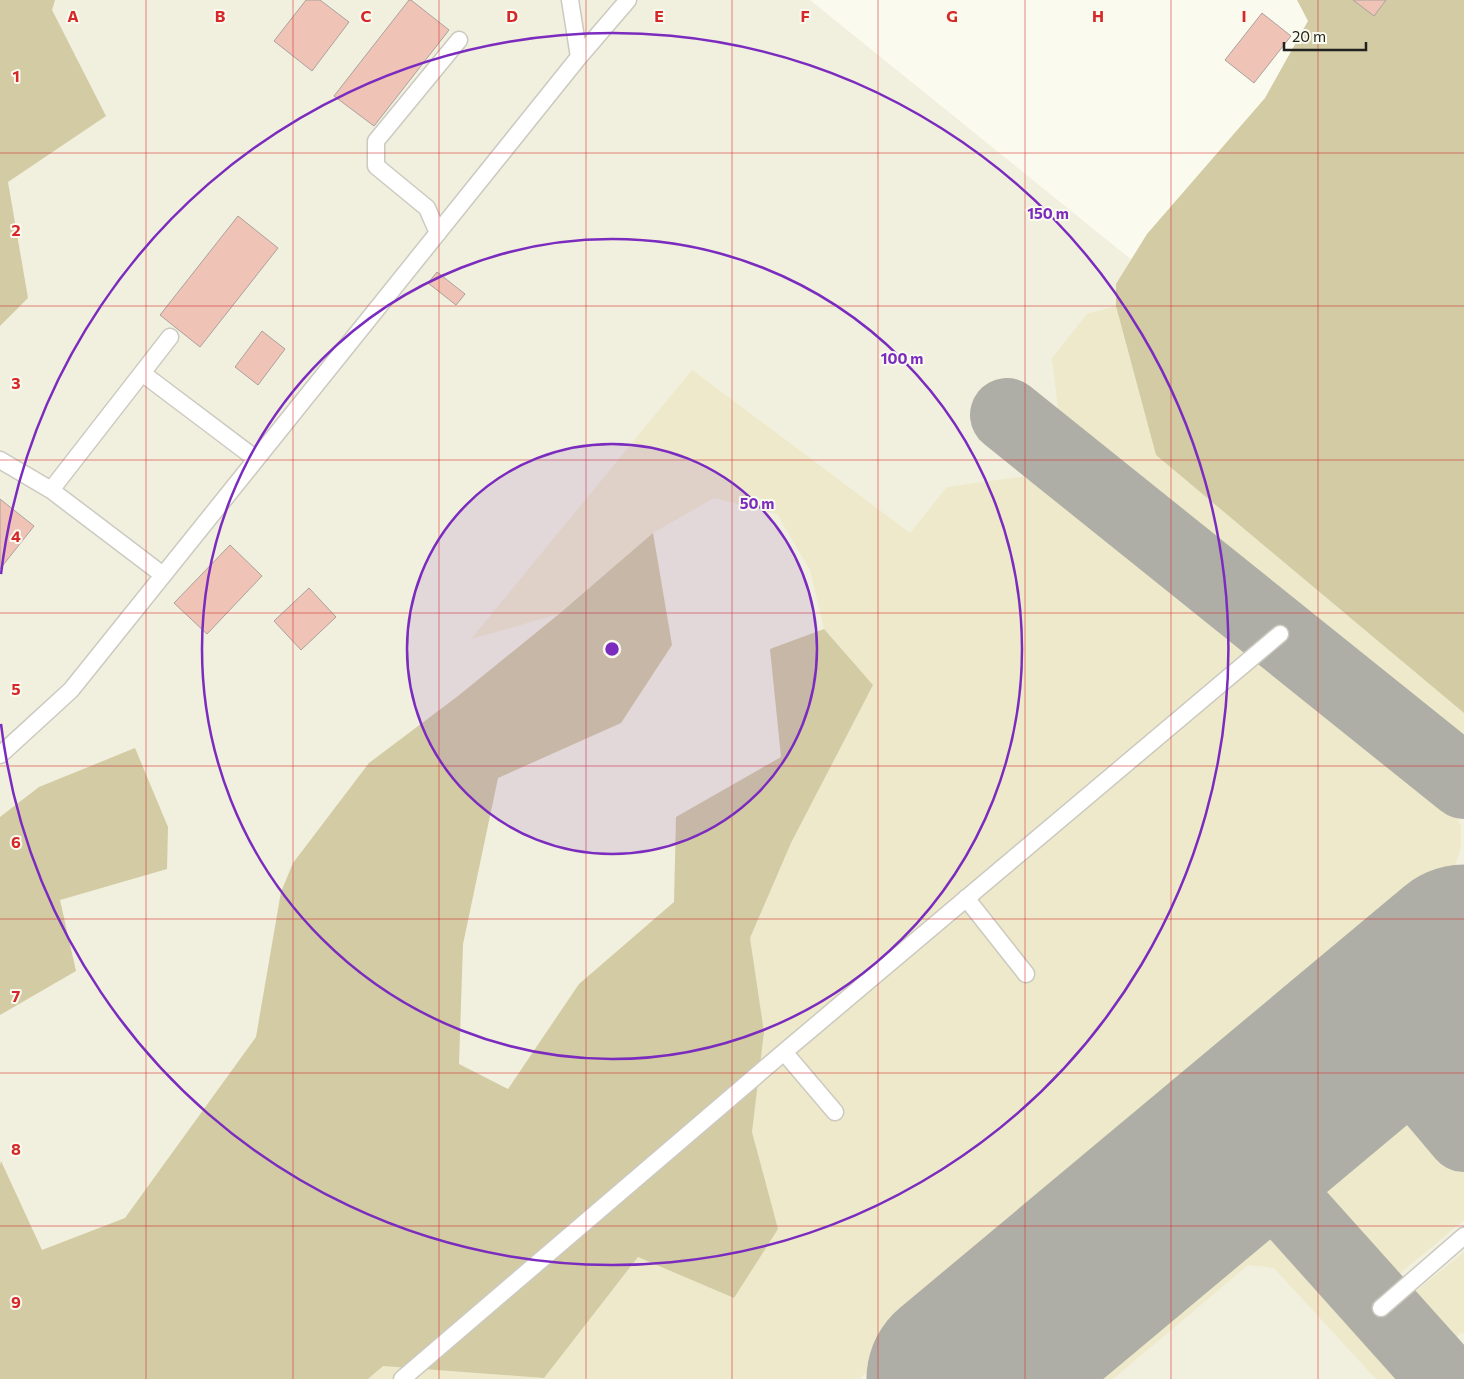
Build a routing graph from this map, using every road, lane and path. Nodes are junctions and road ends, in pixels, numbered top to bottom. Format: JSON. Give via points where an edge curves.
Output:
{"nodes":[{"id":1,"x":570,"y":0,"type":"edge"},
{"id":2,"x":628,"y":0,"type":"edge"},
{"id":3,"x":459,"y":40,"type":"dead end"},
{"id":4,"x":579,"y":57,"type":"junction"},
{"id":5,"x":438,"y":233,"type":"junction"},
{"id":6,"x":170,"y":337,"type":"dead end"},
{"id":7,"x":142,"y":373,"type":"junction"},
{"id":8,"x":256,"y":459,"type":"junction"},
{"id":9,"x":0,"y":460,"type":"edge"},
{"id":10,"x":51,"y":490,"type":"junction"},
{"id":11,"x":163,"y":575,"type":"junction"},
{"id":12,"x":1280,"y":634,"type":"dead end"},
{"id":13,"x":0,"y":755,"type":"edge"},
{"id":14,"x":966,"y":898,"type":"junction"},
{"id":15,"x":1026,"y":974,"type":"dead end"},
{"id":16,"x":784,"y":1052,"type":"junction"},
{"id":17,"x":835,"y":1112,"type":"dead end"},
{"id":18,"x":1464,"y":1236,"type":"edge"},
{"id":19,"x":1381,"y":1308,"type":"dead end"},
{"id":20,"x":402,"y":1379,"type":"edge"}],
"edges":[{"from":1,"to":4,"type":"lane"},
{"from":2,"to":4,"type":"lane"},
{"from":3,"to":5,"type":"lane","via":[[376,141],[376,166],[427,208]]},
{"from":4,"to":5,"type":"lane"},
{"from":5,"to":8,"type":"lane"},
{"from":6,"to":7,"type":"lane"},
{"from":7,"to":8,"type":"lane"},
{"from":7,"to":10,"type":"lane"},
{"from":8,"to":11,"type":"lane"},
{"from":9,"to":10,"type":"lane"},
{"from":10,"to":11,"type":"lane"},
{"from":11,"to":13,"type":"lane","via":[[71,690]]},
{"from":12,"to":14,"type":"lane"},
{"from":14,"to":15,"type":"lane"},
{"from":14,"to":16,"type":"lane"},
{"from":16,"to":17,"type":"lane"},
{"from":16,"to":20,"type":"lane"},
{"from":18,"to":19,"type":"lane"}]}
